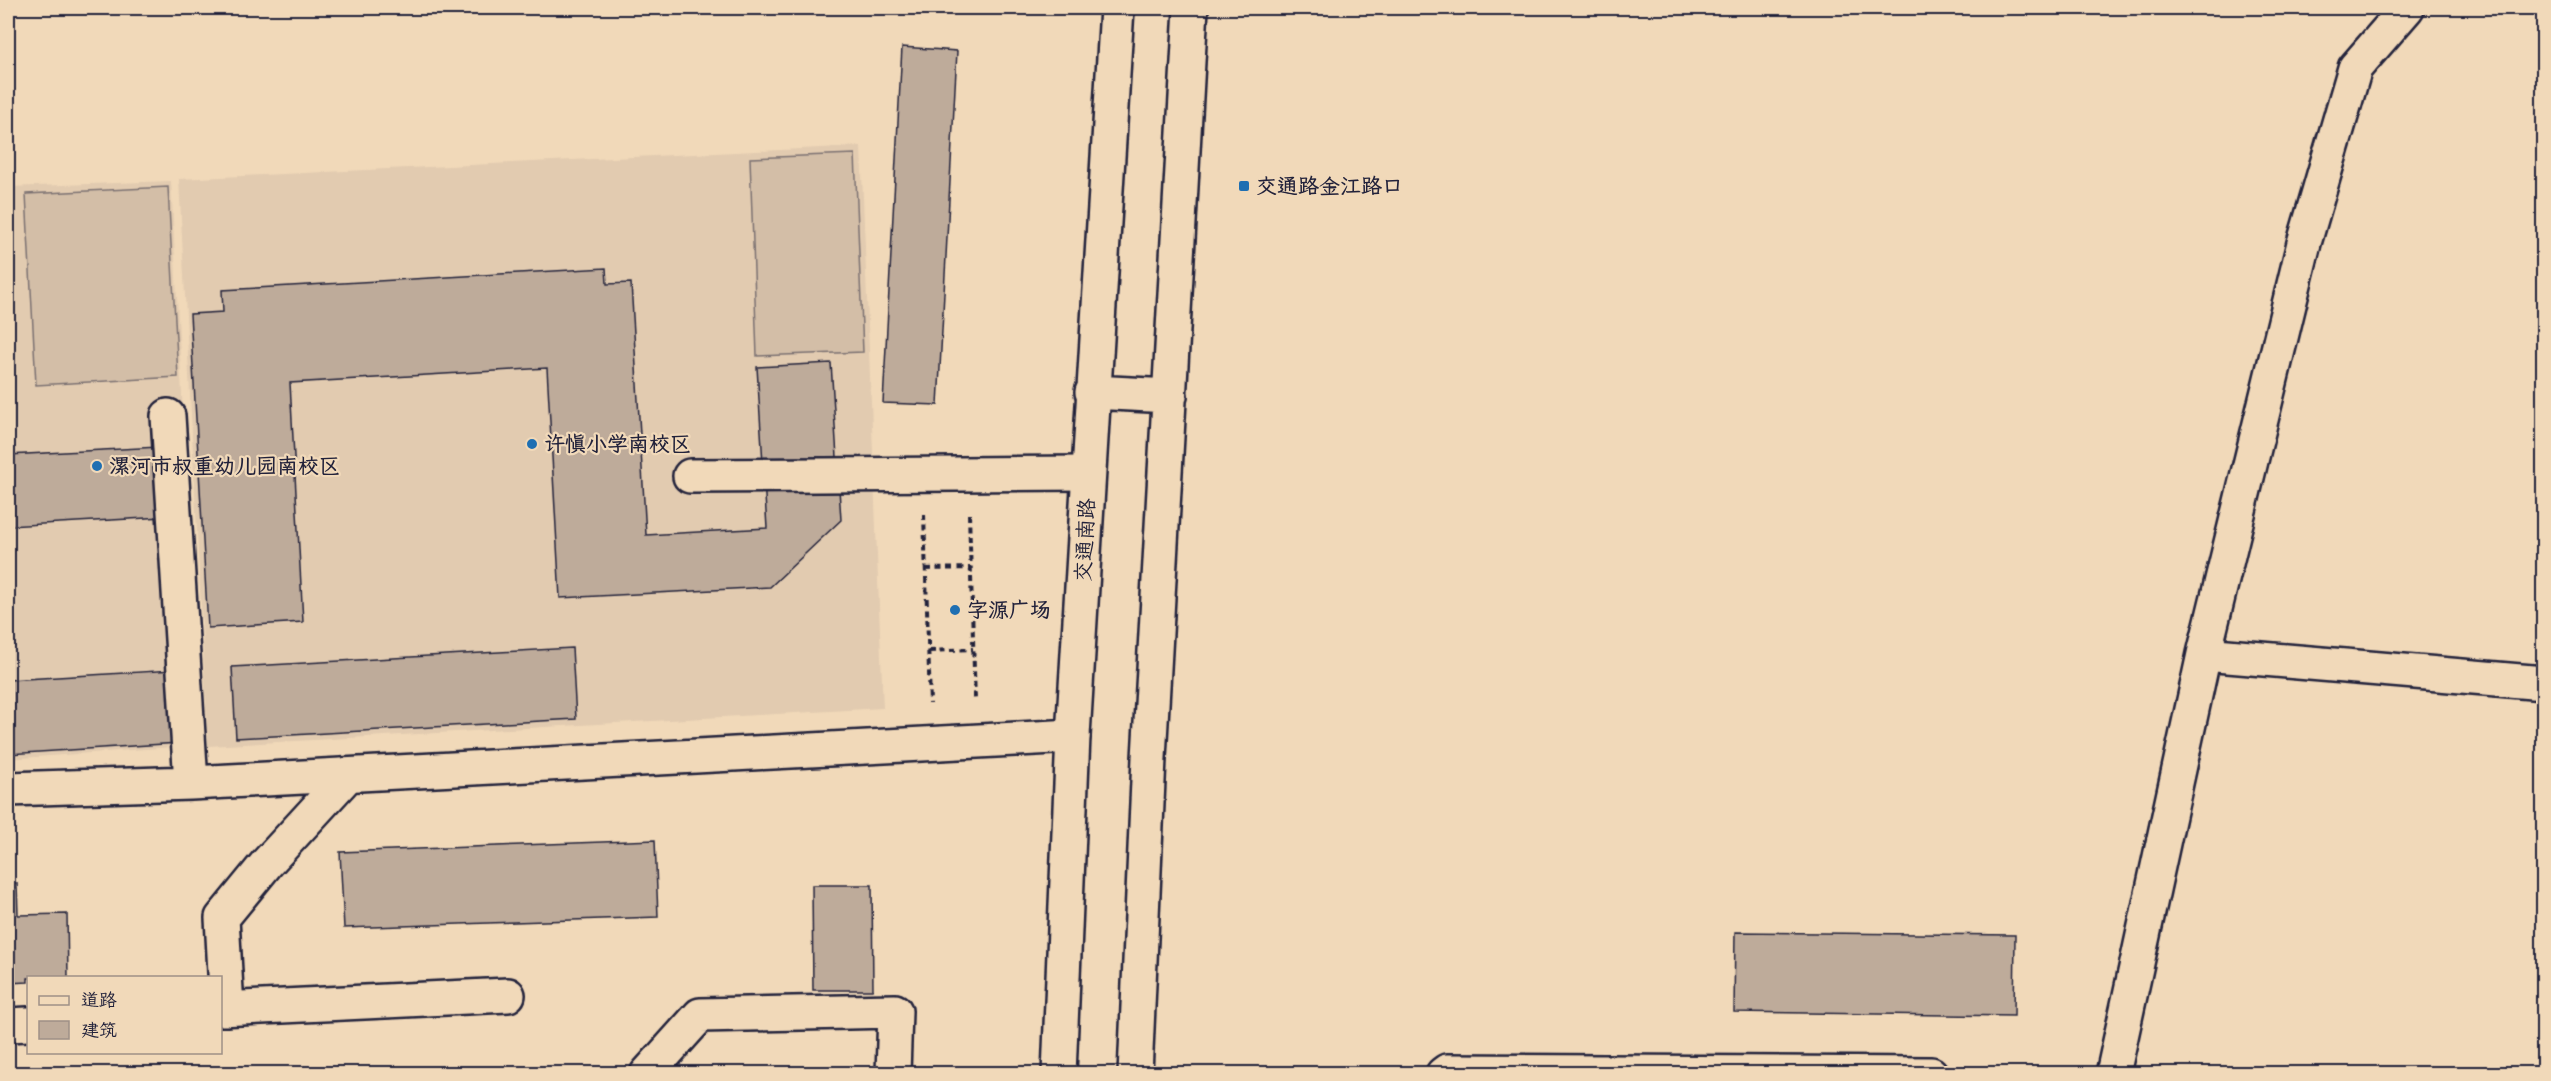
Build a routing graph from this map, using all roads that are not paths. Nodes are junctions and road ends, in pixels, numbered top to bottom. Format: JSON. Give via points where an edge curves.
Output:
{"nodes":[{"id":1,"x":1117,"y":8,"type":"edge"},
{"id":2,"x":1191,"y":8,"type":"edge"},
{"id":3,"x":2407,"y":8,"type":"edge"},
{"id":4,"x":1092,"y":392,"type":"junction"},
{"id":5,"x":1170,"y":396,"type":"junction"},
{"id":6,"x":168,"y":416,"type":"dead end"},
{"id":7,"x":1088,"y":473,"type":"junction"},
{"id":8,"x":690,"y":476,"type":"dead end"},
{"id":9,"x":2204,"y":654,"type":"junction"},
{"id":10,"x":2544,"y":683,"type":"edge"},
{"id":11,"x":1073,"y":736,"type":"junction"},
{"id":12,"x":348,"y":775,"type":"junction"},
{"id":13,"x":191,"y":783,"type":"junction"},
{"id":14,"x":8,"y":789,"type":"edge"},
{"id":15,"x":508,"y":995,"type":"dead end"},
{"id":16,"x":224,"y":1009,"type":"edge"},
{"id":17,"x":27,"y":1024,"type":"edge"},
{"id":18,"x":8,"y":1025,"type":"edge"},
{"id":19,"x":647,"y":1074,"type":"edge"},
{"id":20,"x":893,"y":1074,"type":"edge"},
{"id":21,"x":1059,"y":1074,"type":"edge"},
{"id":22,"x":1135,"y":1074,"type":"edge"},
{"id":23,"x":1443,"y":1074,"type":"edge"},
{"id":24,"x":1931,"y":1074,"type":"edge"},
{"id":25,"x":2113,"y":1074,"type":"edge"}],
"edges":[{"from":1,"to":4,"type":"street","name":"交通南路"},
{"from":2,"to":5,"type":"street"},
{"from":3,"to":9,"type":"street","via":[[2355,68],[2304,243]]},
{"from":4,"to":5,"type":"street"},
{"from":4,"to":7,"type":"street","name":"交通南路"},
{"from":5,"to":22,"type":"street"},
{"from":6,"to":13,"type":"street"},
{"from":7,"to":8,"type":"street"},
{"from":7,"to":11,"type":"street","name":"交通南路"},
{"from":9,"to":10,"type":"street"},
{"from":9,"to":25,"type":"street"},
{"from":11,"to":12,"type":"street"},
{"from":11,"to":21,"type":"street","name":"交通南路"},
{"from":12,"to":13,"type":"street"},
{"from":12,"to":16,"type":"street","via":[[222,918]]},
{"from":13,"to":14,"type":"street"},
{"from":15,"to":16,"type":"street"},
{"from":17,"to":18,"type":"street"},
{"from":19,"to":20,"type":"street","via":[[700,1015],[895,1011]]},
{"from":23,"to":24,"type":"street"}]}
